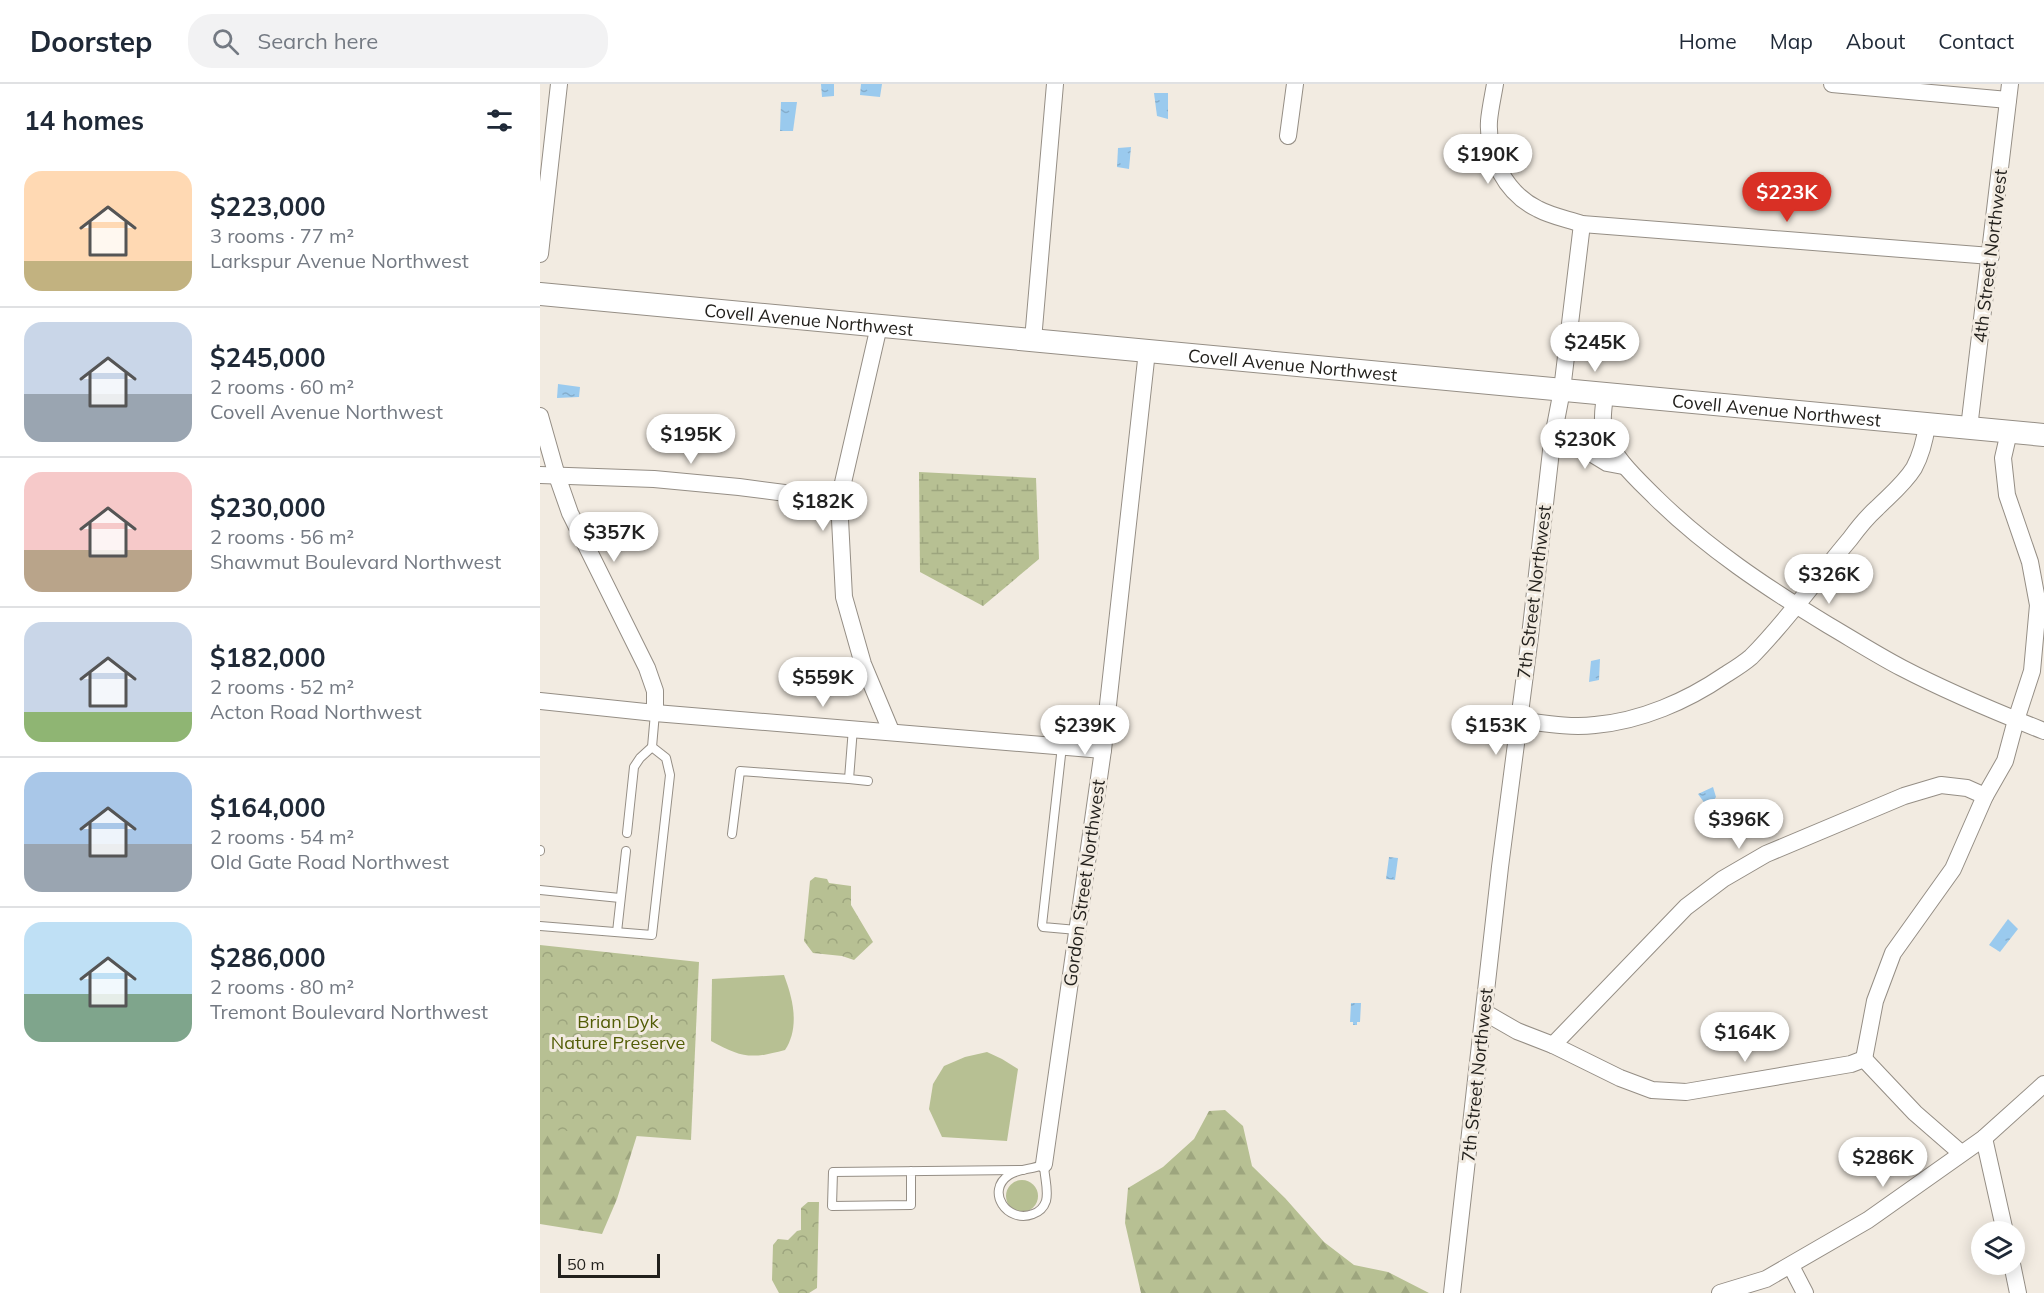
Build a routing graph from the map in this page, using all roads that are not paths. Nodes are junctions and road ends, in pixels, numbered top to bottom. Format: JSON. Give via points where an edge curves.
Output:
{"nodes":[{"id":1,"x":559,"y":84,"type":"edge"},
{"id":2,"x":1055,"y":84,"type":"edge"},
{"id":3,"x":1295,"y":84,"type":"edge"},
{"id":4,"x":1494,"y":84,"type":"edge"},
{"id":5,"x":1832,"y":84,"type":"edge"},
{"id":6,"x":2009,"y":92,"type":"edge"},
{"id":7,"x":1288,"y":136,"type":"dead end"},
{"id":8,"x":1582,"y":224,"type":"junction"},
{"id":9,"x":540,"y":254,"type":"edge"},
{"id":10,"x":1991,"y":256,"type":"junction"},
{"id":11,"x":540,"y":294,"type":"edge"},
{"id":12,"x":879,"y":326,"type":"junction"},
{"id":13,"x":1033,"y":339,"type":"junction"},
{"id":14,"x":1147,"y":351,"type":"junction"},
{"id":15,"x":1562,"y":390,"type":"junction"},
{"id":16,"x":1605,"y":394,"type":"junction"},
{"id":17,"x":540,"y":416,"type":"edge"},
{"id":18,"x":1927,"y":425,"type":"junction"},
{"id":19,"x":1969,"y":428,"type":"junction"},
{"id":20,"x":2009,"y":432,"type":"junction"},
{"id":21,"x":2044,"y":435,"type":"edge"},
{"id":22,"x":1552,"y":442,"type":"junction"},
{"id":23,"x":1623,"y":466,"type":"junction"},
{"id":24,"x":548,"y":475,"type":"edge"},
{"id":25,"x":839,"y":500,"type":"junction"},
{"id":26,"x":1797,"y":606,"type":"junction"},
{"id":27,"x":540,"y":701,"type":"edge"},
{"id":28,"x":655,"y":712,"type":"junction"},
{"id":29,"x":1518,"y":720,"type":"junction"},
{"id":30,"x":2016,"y":720,"type":"junction"},
{"id":31,"x":853,"y":728,"type":"junction"},
{"id":32,"x":891,"y":731,"type":"junction"},
{"id":33,"x":2044,"y":731,"type":"edge"},
{"id":34,"x":1062,"y":746,"type":"junction"},
{"id":35,"x":652,"y":747,"type":"junction"},
{"id":36,"x":1103,"y":750,"type":"junction"},
{"id":37,"x":849,"y":779,"type":"junction"},
{"id":38,"x":868,"y":781,"type":"dead end"},
{"id":39,"x":1985,"y":796,"type":"junction"},
{"id":40,"x":627,"y":833,"type":"dead end"},
{"id":41,"x":732,"y":834,"type":"dead end"},
{"id":42,"x":626,"y":851,"type":"dead end"},
{"id":43,"x":540,"y":890,"type":"edge"},
{"id":44,"x":620,"y":898,"type":"junction"},
{"id":45,"x":540,"y":926,"type":"edge"},
{"id":46,"x":1077,"y":930,"type":"junction"},
{"id":47,"x":617,"y":933,"type":"junction"},
{"id":48,"x":1484,"y":1012,"type":"junction"},
{"id":49,"x":1553,"y":1045,"type":"junction"},
{"id":50,"x":1864,"y":1059,"type":"junction"},
{"id":51,"x":2044,"y":1084,"type":"edge"},
{"id":52,"x":1984,"y":1138,"type":"junction"},
{"id":53,"x":1961,"y":1153,"type":"junction"},
{"id":54,"x":1044,"y":1164,"type":"junction"},
{"id":55,"x":1023,"y":1170,"type":"junction"},
{"id":56,"x":911,"y":1171,"type":"junction"},
{"id":57,"x":2003,"y":1221,"type":"edge"},
{"id":58,"x":1791,"y":1266,"type":"junction"},
{"id":59,"x":2014,"y":1275,"type":"edge"},
{"id":60,"x":1452,"y":1293,"type":"edge"},
{"id":61,"x":1720,"y":1293,"type":"edge"},
{"id":62,"x":1805,"y":1293,"type":"edge"},
{"id":63,"x":2018,"y":1293,"type":"edge"}],
"edges":[{"from":1,"to":9,"type":"street"},
{"from":2,"to":13,"type":"street"},
{"from":3,"to":7,"type":"street"},
{"from":4,"to":8,"type":"street","via":[[1489,122],[1491,148],[1499,170],[1514,193],[1537,209]]},
{"from":5,"to":6,"type":"street"},
{"from":6,"to":10,"type":"street","name":"4th Street Northwest"},
{"from":8,"to":10,"type":"street"},
{"from":8,"to":15,"type":"street","name":"7th Street Northwest"},
{"from":10,"to":19,"type":"street","name":"4th Street Northwest"},
{"from":11,"to":12,"type":"street","name":"Covell Avenue Northwest"},
{"from":12,"to":13,"type":"street","name":"Covell Avenue Northwest"},
{"from":12,"to":25,"type":"street"},
{"from":13,"to":14,"type":"street","name":"Covell Avenue Northwest"},
{"from":14,"to":15,"type":"street","name":"Covell Avenue Northwest"},
{"from":14,"to":36,"type":"street","name":"Gordon Street Northwest"},
{"from":15,"to":16,"type":"street","name":"Covell Avenue Northwest"},
{"from":15,"to":22,"type":"street","name":"7th Street Northwest"},
{"from":16,"to":18,"type":"street","name":"Covell Avenue Northwest"},
{"from":16,"to":23,"type":"street","via":[[1603,429]]},
{"from":17,"to":24,"type":"street"},
{"from":18,"to":19,"type":"street","name":"Covell Avenue Northwest"},
{"from":18,"to":26,"type":"street","via":[[1914,467],[1850,538]]},
{"from":19,"to":20,"type":"street","name":"Covell Avenue Northwest"},
{"from":20,"to":21,"type":"street","name":"Covell Avenue Northwest"},
{"from":20,"to":30,"type":"street","via":[[2003,458],[2007,495],[2030,562],[2038,605],[2032,671]]},
{"from":22,"to":23,"type":"street","via":[[1579,446],[1607,463]]},
{"from":22,"to":29,"type":"street","name":"7th Street Northwest"},
{"from":23,"to":26,"type":"street","via":[[1717,551]]},
{"from":24,"to":25,"type":"street","via":[[654,479]]},
{"from":24,"to":28,"type":"street","via":[[647,668],[655,691]]},
{"from":25,"to":32,"type":"street","via":[[844,597],[864,664]]},
{"from":26,"to":29,"type":"street","via":[[1749,658],[1700,692],[1668,706],[1594,725]]},
{"from":26,"to":30,"type":"street","via":[[1903,668]]},
{"from":27,"to":28,"type":"street"},
{"from":28,"to":31,"type":"street"},
{"from":28,"to":35,"type":"lane"},
{"from":29,"to":48,"type":"street","name":"7th Street Northwest"},
{"from":30,"to":33,"type":"street"},
{"from":30,"to":39,"type":"street","via":[[2005,761]]},
{"from":31,"to":32,"type":"street"},
{"from":31,"to":37,"type":"lane"},
{"from":32,"to":34,"type":"street"},
{"from":34,"to":36,"type":"street"},
{"from":34,"to":46,"type":"lane","via":[[1042,925]]},
{"from":35,"to":40,"type":"lane","via":[[634,767]]},
{"from":35,"to":47,"type":"lane","via":[[666,759],[670,775],[652,936]]},
{"from":36,"to":46,"type":"street","name":"Gordon Street Northwest"},
{"from":37,"to":38,"type":"lane"},
{"from":37,"to":41,"type":"lane","via":[[740,771]]},
{"from":39,"to":49,"type":"street","via":[[1967,788],[1941,785],[1904,796],[1766,854],[1686,907]]},
{"from":39,"to":50,"type":"street","via":[[1953,870],[1893,953],[1875,1001]]},
{"from":42,"to":44,"type":"lane"},
{"from":43,"to":44,"type":"lane"},
{"from":44,"to":47,"type":"lane"},
{"from":45,"to":47,"type":"lane"},
{"from":46,"to":54,"type":"street","name":"Gordon Street Northwest"},
{"from":48,"to":49,"type":"street"},
{"from":48,"to":60,"type":"street","name":"7th Street Northwest"},
{"from":49,"to":50,"type":"street","via":[[1652,1090],[1686,1092]]},
{"from":50,"to":53,"type":"street","via":[[1915,1113]]},
{"from":51,"to":52,"type":"street"},
{"from":52,"to":53,"type":"street"},
{"from":52,"to":57,"type":"street"},
{"from":53,"to":58,"type":"street","via":[[1868,1220]]},
{"from":54,"to":55,"type":"lane"},
{"from":54,"to":55,"type":"lane","via":[[1045,1205],[1039,1212],[1014,1216],[1003,1206],[998,1194],[1008,1176]]},
{"from":55,"to":56,"type":"lane"},
{"from":56,"to":56,"type":"lane","via":[[833,1172],[832,1206],[911,1205]]},
{"from":58,"to":61,"type":"street","via":[[1766,1279]]},
{"from":58,"to":62,"type":"street"},
{"from":59,"to":63,"type":"street"}]}
